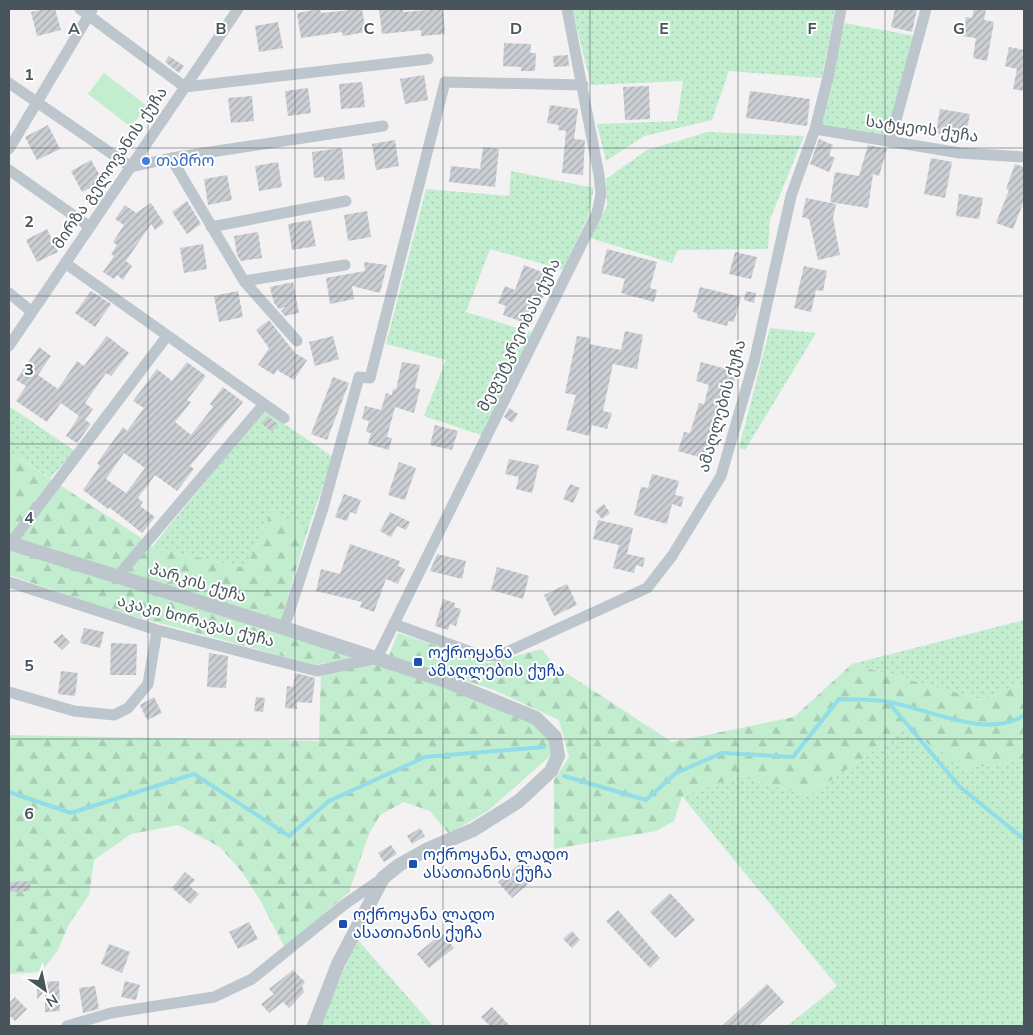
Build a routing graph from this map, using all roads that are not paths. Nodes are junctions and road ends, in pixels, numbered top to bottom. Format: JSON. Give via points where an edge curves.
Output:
{"nodes":[{"id":1,"x":238,"y":9,"type":"edge"},
{"id":2,"x":567,"y":9,"type":"edge"},
{"id":3,"x":841,"y":9,"type":"edge"},
{"id":4,"x":926,"y":9,"type":"edge"},
{"id":5,"x":87,"y":11,"type":"edge"},
{"id":6,"x":428,"y":59,"type":"dead end"},
{"id":7,"x":9,"y":83,"type":"edge"},
{"id":8,"x":583,"y":85,"type":"junction"},
{"id":9,"x":185,"y":88,"type":"junction"},
{"id":10,"x":37,"y":102,"type":"junction"},
{"id":11,"x":383,"y":126,"type":"dead end"},
{"id":12,"x":815,"y":129,"type":"junction"},
{"id":13,"x":890,"y":142,"type":"junction"},
{"id":14,"x":9,"y":149,"type":"edge"},
{"id":15,"x":1024,"y":157,"type":"edge"},
{"id":16,"x":171,"y":158,"type":"junction"},
{"id":17,"x":131,"y":167,"type":"junction"},
{"id":18,"x":9,"y":170,"type":"edge"},
{"id":19,"x":346,"y":201,"type":"dead end"},
{"id":20,"x":90,"y":227,"type":"junction"},
{"id":21,"x":211,"y":227,"type":"junction"},
{"id":22,"x":66,"y":263,"type":"junction"},
{"id":23,"x":345,"y":265,"type":"dead end"},
{"id":24,"x":244,"y":281,"type":"junction"},
{"id":25,"x":9,"y":293,"type":"edge"},
{"id":26,"x":32,"y":312,"type":"junction"},
{"id":27,"x":167,"y":336,"type":"junction"},
{"id":28,"x":297,"y":341,"type":"dead end"},
{"id":29,"x":9,"y":346,"type":"edge"},
{"id":30,"x":264,"y":404,"type":"junction"},
{"id":31,"x":284,"y":418,"type":"dead end"},
{"id":32,"x":9,"y":543,"type":"edge"},
{"id":33,"x":117,"y":577,"type":"junction"},
{"id":34,"x":9,"y":582,"type":"edge"},
{"id":35,"x":394,"y":624,"type":"junction"},
{"id":36,"x":284,"y":628,"type":"junction"},
{"id":37,"x":157,"y":630,"type":"junction"},
{"id":38,"x":377,"y":658,"type":"junction"},
{"id":39,"x":9,"y":692,"type":"edge"},
{"id":40,"x":383,"y":878,"type":"junction"},
{"id":41,"x":67,"y":1026,"type":"edge"},
{"id":42,"x":314,"y":1026,"type":"edge"}],
"edges":[{"from":1,"to":9,"type":"street","name":"მირზა გელოვანის ქუჩა"},
{"from":2,"to":8,"type":"street","name":"მეფუტკრეობას ქუჩა"},
{"from":3,"to":12,"type":"street","name":"ამაღლების ქუჩა"},
{"from":4,"to":13,"type":"street"},
{"from":5,"to":9,"type":"street"},
{"from":5,"to":10,"type":"street"},
{"from":6,"to":9,"type":"street"},
{"from":7,"to":10,"type":"street"},
{"from":8,"to":35,"type":"street","name":"მეფუტკრეობას ქუჩა","via":[[599,175],[601,194],[597,213]]},
{"from":8,"to":36,"type":"street","via":[[446,82],[370,378],[359,377],[323,508]]},
{"from":9,"to":17,"type":"street","name":"მირზა გელოვანის ქუჩა"},
{"from":10,"to":14,"type":"street"},
{"from":10,"to":17,"type":"street"},
{"from":11,"to":16,"type":"street"},
{"from":12,"to":13,"type":"street","name":"სატყეოს ქუჩა"},
{"from":12,"to":35,"type":"street","name":"ამაღლების ქუჩა","via":[[791,196],[755,358],[721,476],[672,556],[647,588],[498,656],[479,655]]},
{"from":13,"to":15,"type":"street","name":"სატყეოს ქუჩა","via":[[960,153]]},
{"from":16,"to":17,"type":"street"},
{"from":16,"to":21,"type":"street"},
{"from":17,"to":20,"type":"street","name":"მირზა გელოვანის ქუჩა"},
{"from":18,"to":20,"type":"street"},
{"from":19,"to":21,"type":"street"},
{"from":20,"to":22,"type":"street","name":"მირზა გელოვანის ქუჩა"},
{"from":21,"to":24,"type":"street"},
{"from":22,"to":26,"type":"street","name":"მირზა გელოვანის ქუჩა"},
{"from":22,"to":27,"type":"street"},
{"from":23,"to":24,"type":"street"},
{"from":24,"to":28,"type":"street"},
{"from":25,"to":26,"type":"street"},
{"from":26,"to":29,"type":"street","name":"მირზა გელოვანის ქუჩა"},
{"from":27,"to":30,"type":"street"},
{"from":27,"to":32,"type":"street"},
{"from":30,"to":31,"type":"street"},
{"from":30,"to":33,"type":"street"},
{"from":32,"to":33,"type":"street","name":"პარკის ქუჩა"},
{"from":33,"to":36,"type":"street","name":"პარკის ქუჩა"},
{"from":34,"to":37,"type":"street","name":"აკაკი ხორავას ქუჩა"},
{"from":35,"to":38,"type":"street","name":"მეფუტკრეობას ქუჩა"},
{"from":36,"to":38,"type":"street","name":"პარკის ქუჩა"},
{"from":37,"to":38,"type":"street","name":"აკაკი ხორავას ქუჩა","via":[[317,671]]},
{"from":37,"to":39,"type":"street","via":[[148,684],[128,708],[114,715],[74,711]]},
{"from":38,"to":40,"type":"street","name":"პარკის ქუჩა","via":[[446,681],[536,718],[555,737],[558,756],[551,771],[519,801],[473,830],[399,865]]},
{"from":40,"to":41,"type":"street","via":[[345,904],[252,979],[214,997],[111,1013]]},
{"from":40,"to":42,"type":"street","via":[[338,964]]}]}
